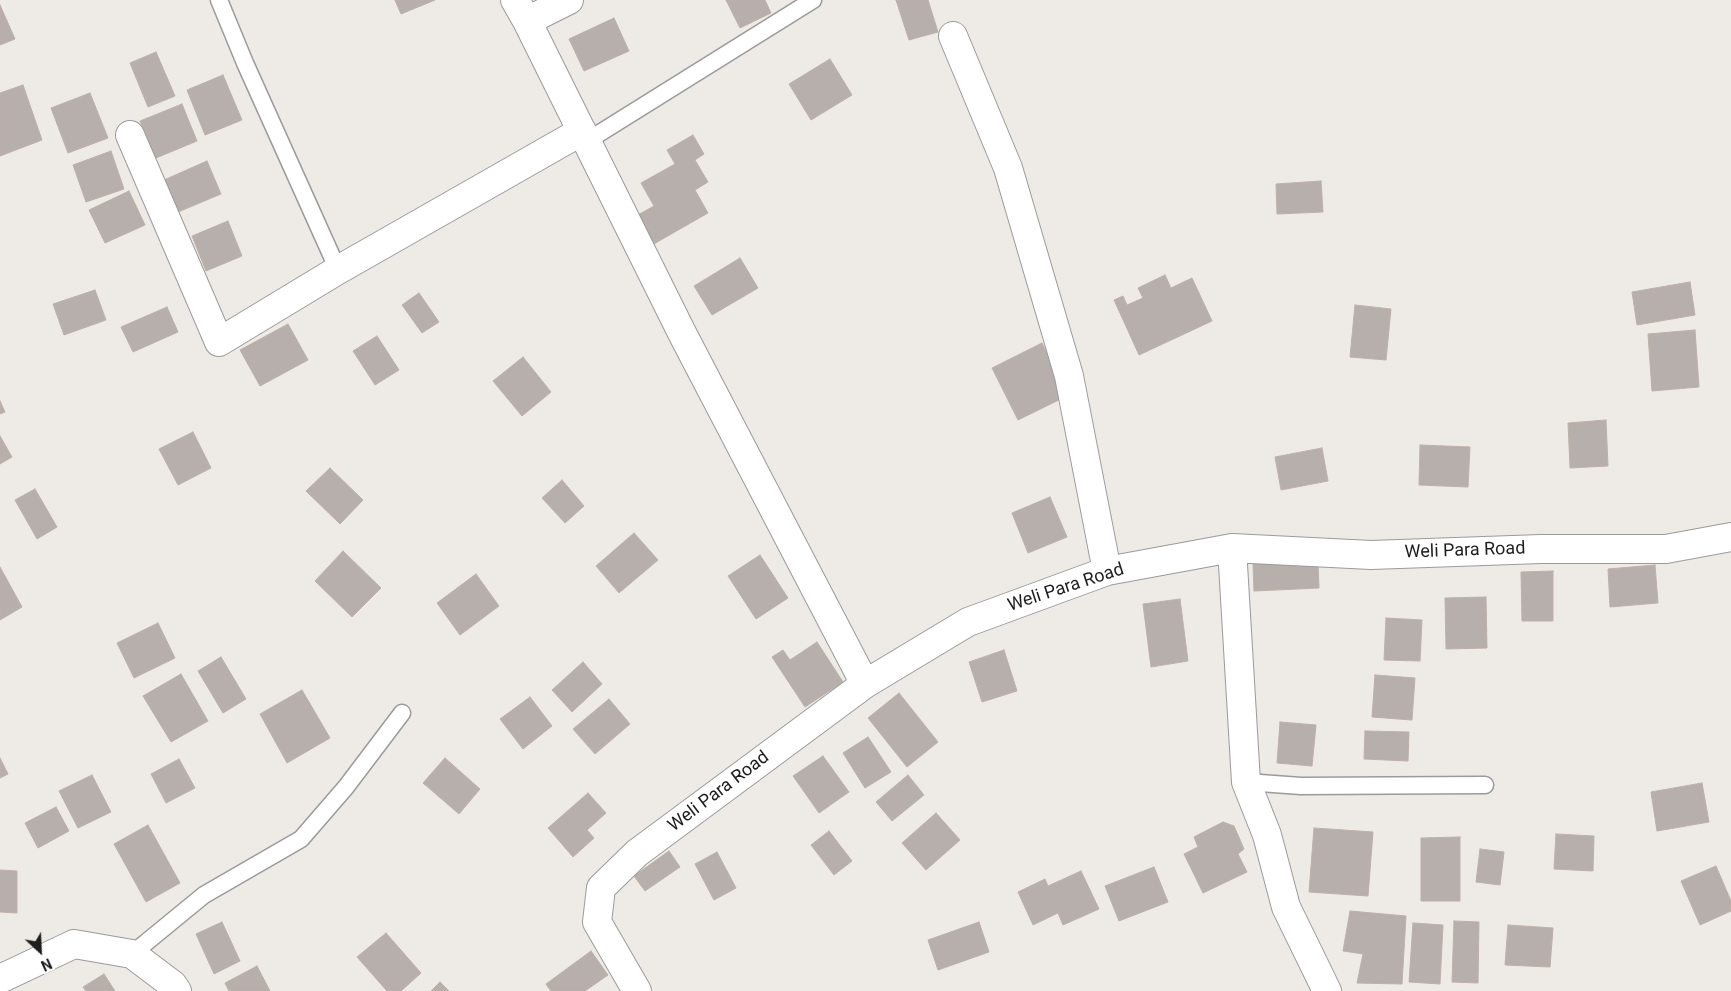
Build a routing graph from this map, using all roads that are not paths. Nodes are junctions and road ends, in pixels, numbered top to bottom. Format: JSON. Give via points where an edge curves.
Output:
{"nodes":[{"id":1,"x":219,"y":0,"type":"edge"},
{"id":2,"x":569,"y":0,"type":"edge"},
{"id":3,"x":813,"y":0,"type":"edge"},
{"id":4,"x":521,"y":11,"type":"edge"},
{"id":5,"x":953,"y":36,"type":"dead end"},
{"id":6,"x":130,"y":135,"type":"dead end"},
{"id":7,"x":584,"y":136,"type":"junction"},
{"id":8,"x":338,"y":270,"type":"junction"},
{"id":9,"x":1731,"y":537,"type":"edge"},
{"id":10,"x":1232,"y":548,"type":"junction"},
{"id":11,"x":1107,"y":571,"type":"junction"},
{"id":12,"x":865,"y":684,"type":"junction"},
{"id":13,"x":402,"y":714,"type":"dead end"},
{"id":14,"x":1246,"y":782,"type":"junction"},
{"id":15,"x":1485,"y":785,"type":"dead end"},
{"id":16,"x":132,"y":954,"type":"junction"},
{"id":17,"x":0,"y":979,"type":"edge"},
{"id":18,"x":177,"y":991,"type":"edge"},
{"id":19,"x":637,"y":991,"type":"edge"},
{"id":20,"x":1327,"y":991,"type":"edge"}],
"edges":[{"from":1,"to":8,"type":"lane"},
{"from":2,"to":4,"type":"street"},
{"from":3,"to":7,"type":"lane"},
{"from":4,"to":7,"type":"street"},
{"from":5,"to":11,"type":"street","via":[[1008,168],[1069,376]]},
{"from":6,"to":8,"type":"street","via":[[219,342]]},
{"from":7,"to":8,"type":"street"},
{"from":7,"to":12,"type":"street","via":[[682,334]]},
{"from":9,"to":10,"type":"street","name":"Weli Para Road","via":[[1666,549],[1541,549],[1371,555]]},
{"from":10,"to":11,"type":"street","name":"Weli Para Road"},
{"from":10,"to":14,"type":"street"},
{"from":11,"to":12,"type":"street","name":"Weli Para Road","via":[[968,622]]},
{"from":12,"to":19,"type":"street","name":"Weli Para Road","via":[[637,853],[601,888],[597,922]]},
{"from":13,"to":16,"type":"lane","via":[[301,840],[204,895]]},
{"from":14,"to":15,"type":"lane","via":[[1301,786]]},
{"from":14,"to":20,"type":"street","via":[[1267,835],[1286,907]]},
{"from":16,"to":17,"type":"street","via":[[74,944]]},
{"from":16,"to":18,"type":"street"}]}
